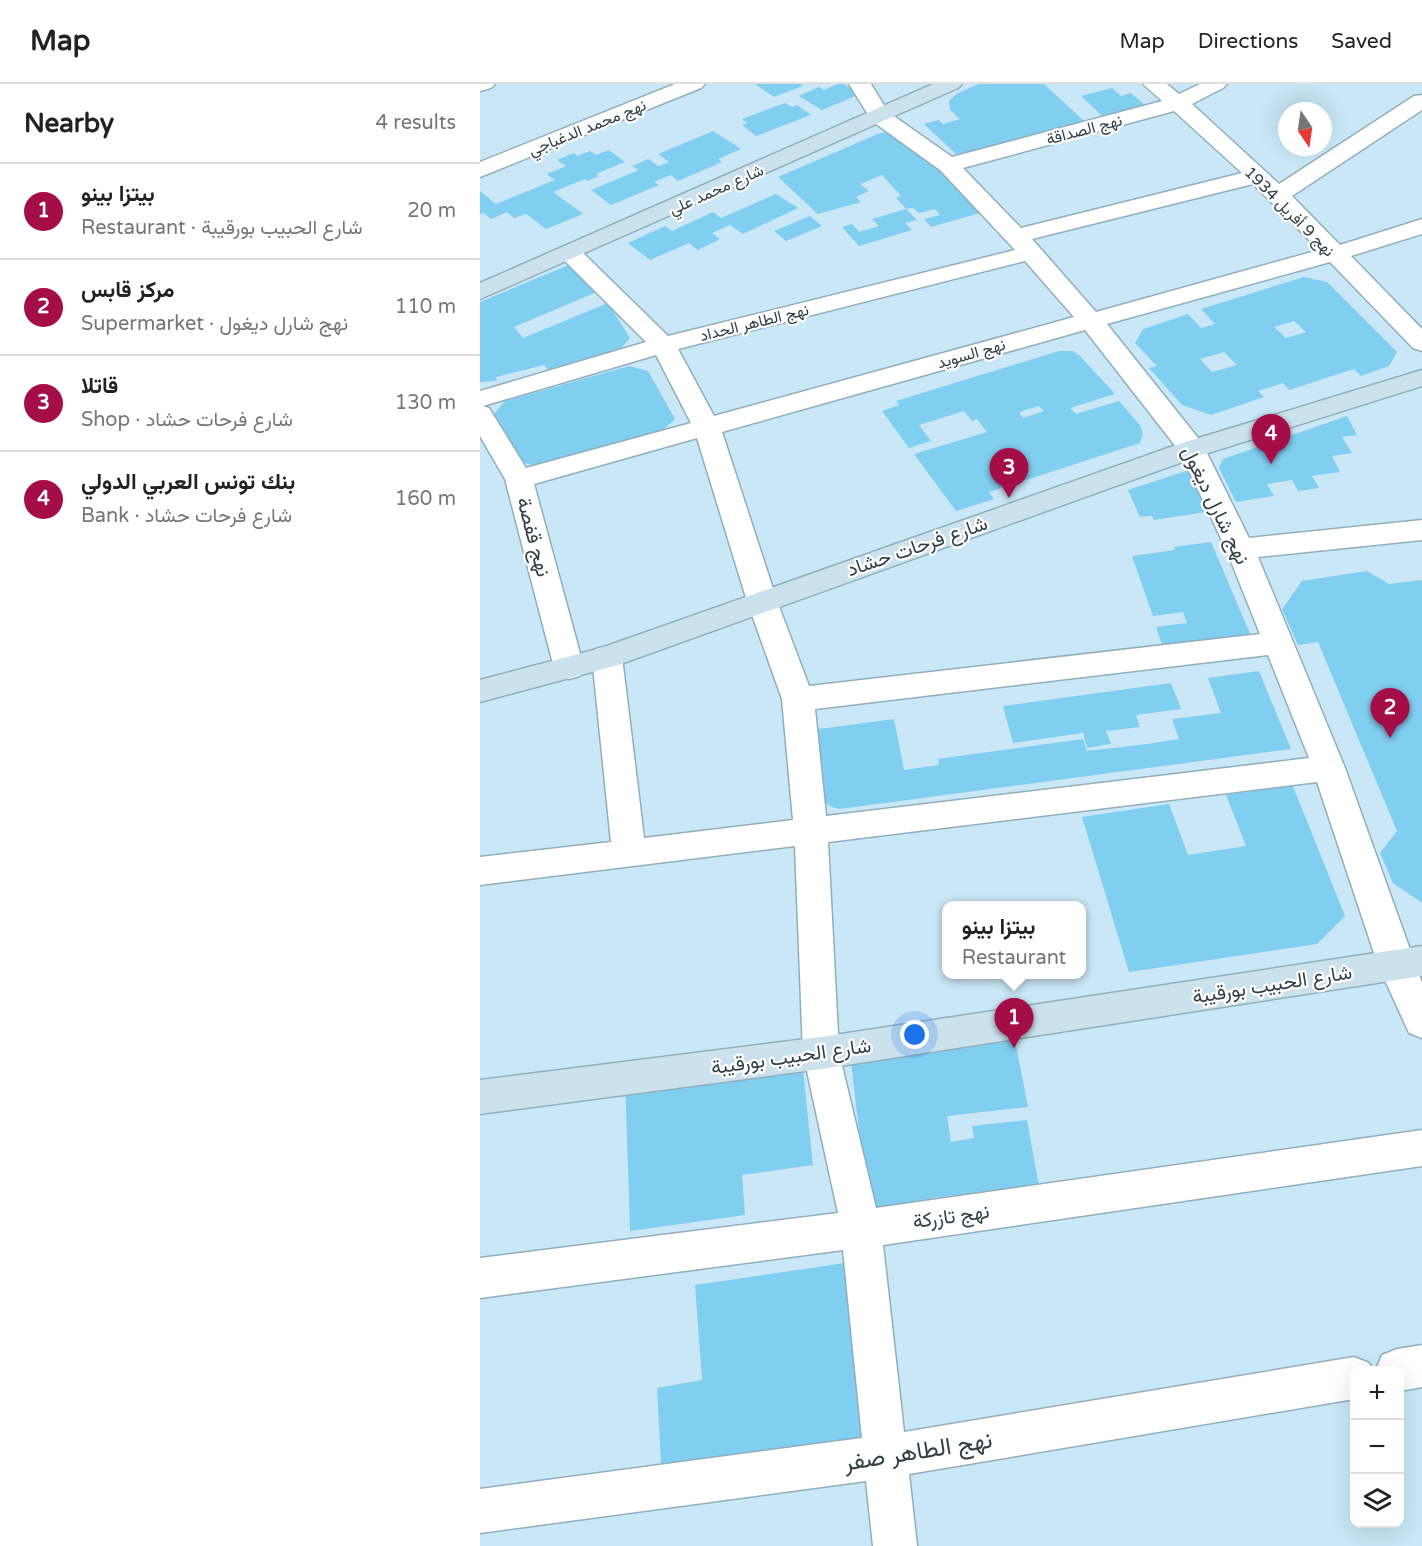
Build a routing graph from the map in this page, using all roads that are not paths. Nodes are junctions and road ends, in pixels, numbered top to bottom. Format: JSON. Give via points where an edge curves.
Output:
{"nodes":[{"id":1,"x":694,"y":84,"type":"edge"},
{"id":2,"x":860,"y":84,"type":"edge"},
{"id":3,"x":951,"y":84,"type":"edge"},
{"id":4,"x":1154,"y":84,"type":"edge"},
{"id":5,"x":1215,"y":84,"type":"edge"},
{"id":6,"x":1422,"y":101,"type":"edge"},
{"id":7,"x":1178,"y":104,"type":"junction"},
{"id":8,"x":880,"y":116,"type":"junction"},
{"id":9,"x":948,"y":165,"type":"junction"},
{"id":10,"x":480,"y":170,"type":"edge"},
{"id":11,"x":1256,"y":176,"type":"junction"},
{"id":12,"x":1276,"y":196,"type":"junction"},
{"id":13,"x":1422,"y":226,"type":"edge"},
{"id":14,"x":1023,"y":244,"type":"junction"},
{"id":15,"x":1332,"y":252,"type":"junction"},
{"id":16,"x":571,"y":254,"type":"junction"},
{"id":17,"x":480,"y":292,"type":"edge"},
{"id":18,"x":1090,"y":320,"type":"junction"},
{"id":19,"x":1422,"y":343,"type":"edge"},
{"id":20,"x":663,"y":345,"type":"junction"},
{"id":21,"x":1422,"y":378,"type":"edge"},
{"id":22,"x":480,"y":399,"type":"edge"},
{"id":23,"x":480,"y":414,"type":"edge"},
{"id":24,"x":707,"y":427,"type":"junction"},
{"id":25,"x":1192,"y":448,"type":"junction"},
{"id":26,"x":519,"y":479,"type":"junction"},
{"id":27,"x":1422,"y":530,"type":"edge"},
{"id":28,"x":1240,"y":549,"type":"junction"},
{"id":29,"x":762,"y":601,"type":"junction"},
{"id":30,"x":1278,"y":644,"type":"junction"},
{"id":31,"x":607,"y":657,"type":"junction"},
{"id":32,"x":569,"y":668,"type":"junction"},
{"id":33,"x":480,"y":691,"type":"edge"},
{"id":34,"x":798,"y":699,"type":"junction"},
{"id":35,"x":1329,"y":768,"type":"junction"},
{"id":36,"x":812,"y":830,"type":"junction"},
{"id":37,"x":629,"y":852,"type":"junction"},
{"id":38,"x":480,"y":871,"type":"edge"},
{"id":39,"x":1409,"y":963,"type":"edge"},
{"id":40,"x":1422,"y":1022,"type":"edge"},
{"id":41,"x":822,"y":1053,"type":"junction"},
{"id":42,"x":480,"y":1098,"type":"edge"},
{"id":43,"x":1422,"y":1148,"type":"edge"},
{"id":44,"x":861,"y":1229,"type":"junction"},
{"id":45,"x":480,"y":1278,"type":"edge"},
{"id":46,"x":1422,"y":1366,"type":"edge"},
{"id":47,"x":1404,"y":1370,"type":"edge"},
{"id":48,"x":1350,"y":1379,"type":"edge"},
{"id":49,"x":884,"y":1457,"type":"junction"},
{"id":50,"x":480,"y":1511,"type":"edge"},
{"id":51,"x":895,"y":1546,"type":"edge"}],
"edges":[{"from":1,"to":10,"type":"street","name":"نهج محمد الدغباجي"},
{"from":2,"to":8,"type":"street","name":"نهج شارل ديغول"},
{"from":3,"to":8,"type":"street","name":"شارع محمد علي"},
{"from":4,"to":7,"type":"street","name":"نهج 9 أفريل 1934"},
{"from":5,"to":7,"type":"street","name":"نهج الصداقة"},
{"from":6,"to":12,"type":"street"},
{"from":7,"to":9,"type":"street","name":"نهج الصداقة"},
{"from":7,"to":11,"type":"street","name":"نهج 9 أفريل 1934"},
{"from":8,"to":9,"type":"street","name":"نهج شارل ديغول"},
{"from":8,"to":16,"type":"street","name":"شارع محمد علي"},
{"from":9,"to":14,"type":"street","name":"نهج شارل ديغول"},
{"from":11,"to":12,"type":"street","name":"نهج 9 أفريل 1934"},
{"from":11,"to":14,"type":"street","name":"نهج الطاهر الحداد"},
{"from":12,"to":15,"type":"street","name":"نهج 9 أفريل 1934"},
{"from":13,"to":15,"type":"street","name":"نهج السويد"},
{"from":14,"to":18,"type":"street","name":"نهج شارل ديغول"},
{"from":14,"to":20,"type":"street","name":"نهج الطاهر الحداد"},
{"from":15,"to":18,"type":"street","name":"نهج السويد"},
{"from":15,"to":19,"type":"street","name":"نهج 9 أفريل 1934"},
{"from":16,"to":17,"type":"street","name":"شارع محمد علي"},
{"from":16,"to":20,"type":"street"},
{"from":18,"to":24,"type":"street","name":"نهج السويد"},
{"from":18,"to":25,"type":"street","name":"نهج شارل ديغول"},
{"from":20,"to":22,"type":"street","name":"نهج الطاهر الحداد"},
{"from":20,"to":24,"type":"street"},
{"from":21,"to":25,"type":"street","name":"شارع فرحات حشاد"},
{"from":23,"to":26,"type":"street","name":"نهج قفصة"},
{"from":24,"to":26,"type":"street","name":"نهج السويد"},
{"from":24,"to":29,"type":"street"},
{"from":25,"to":28,"type":"street","name":"نهج شارل ديغول"},
{"from":25,"to":29,"type":"street","name":"شارع فرحات حشاد"},
{"from":26,"to":32,"type":"street","name":"نهج قفصة"},
{"from":27,"to":28,"type":"street"},
{"from":28,"to":30,"type":"street","name":"نهج شارل ديغول"},
{"from":29,"to":31,"type":"street","name":"شارع فرحات حشاد"},
{"from":29,"to":34,"type":"street"},
{"from":30,"to":34,"type":"street"},
{"from":30,"to":35,"type":"street","name":"نهج شارل ديغول"},
{"from":31,"to":32,"type":"street","name":"شارع فرحات حشاد"},
{"from":31,"to":37,"type":"street"},
{"from":32,"to":33,"type":"street","name":"شارع فرحات حشاد"},
{"from":34,"to":36,"type":"street"},
{"from":35,"to":36,"type":"street"},
{"from":35,"to":39,"type":"street","name":"نهج شارل ديغول"},
{"from":36,"to":37,"type":"street"},
{"from":36,"to":41,"type":"street"},
{"from":37,"to":38,"type":"street"},
{"from":39,"to":40,"type":"street","name":"نهج شارل ديغول"},
{"from":39,"to":41,"type":"street","name":"شارع الحبيب بورقيبة"},
{"from":41,"to":42,"type":"street","name":"شارع الحبيب بورقيبة"},
{"from":41,"to":44,"type":"street"},
{"from":43,"to":44,"type":"street","name":"نهج تازركة"},
{"from":44,"to":45,"type":"street","name":"نهج تازركة"},
{"from":44,"to":49,"type":"street"},
{"from":46,"to":47,"type":"street"},
{"from":48,"to":49,"type":"street","name":"نهج الطاهر صفر"},
{"from":49,"to":50,"type":"street","name":"نهج الطاهر صفر"},
{"from":49,"to":51,"type":"street"}]}
